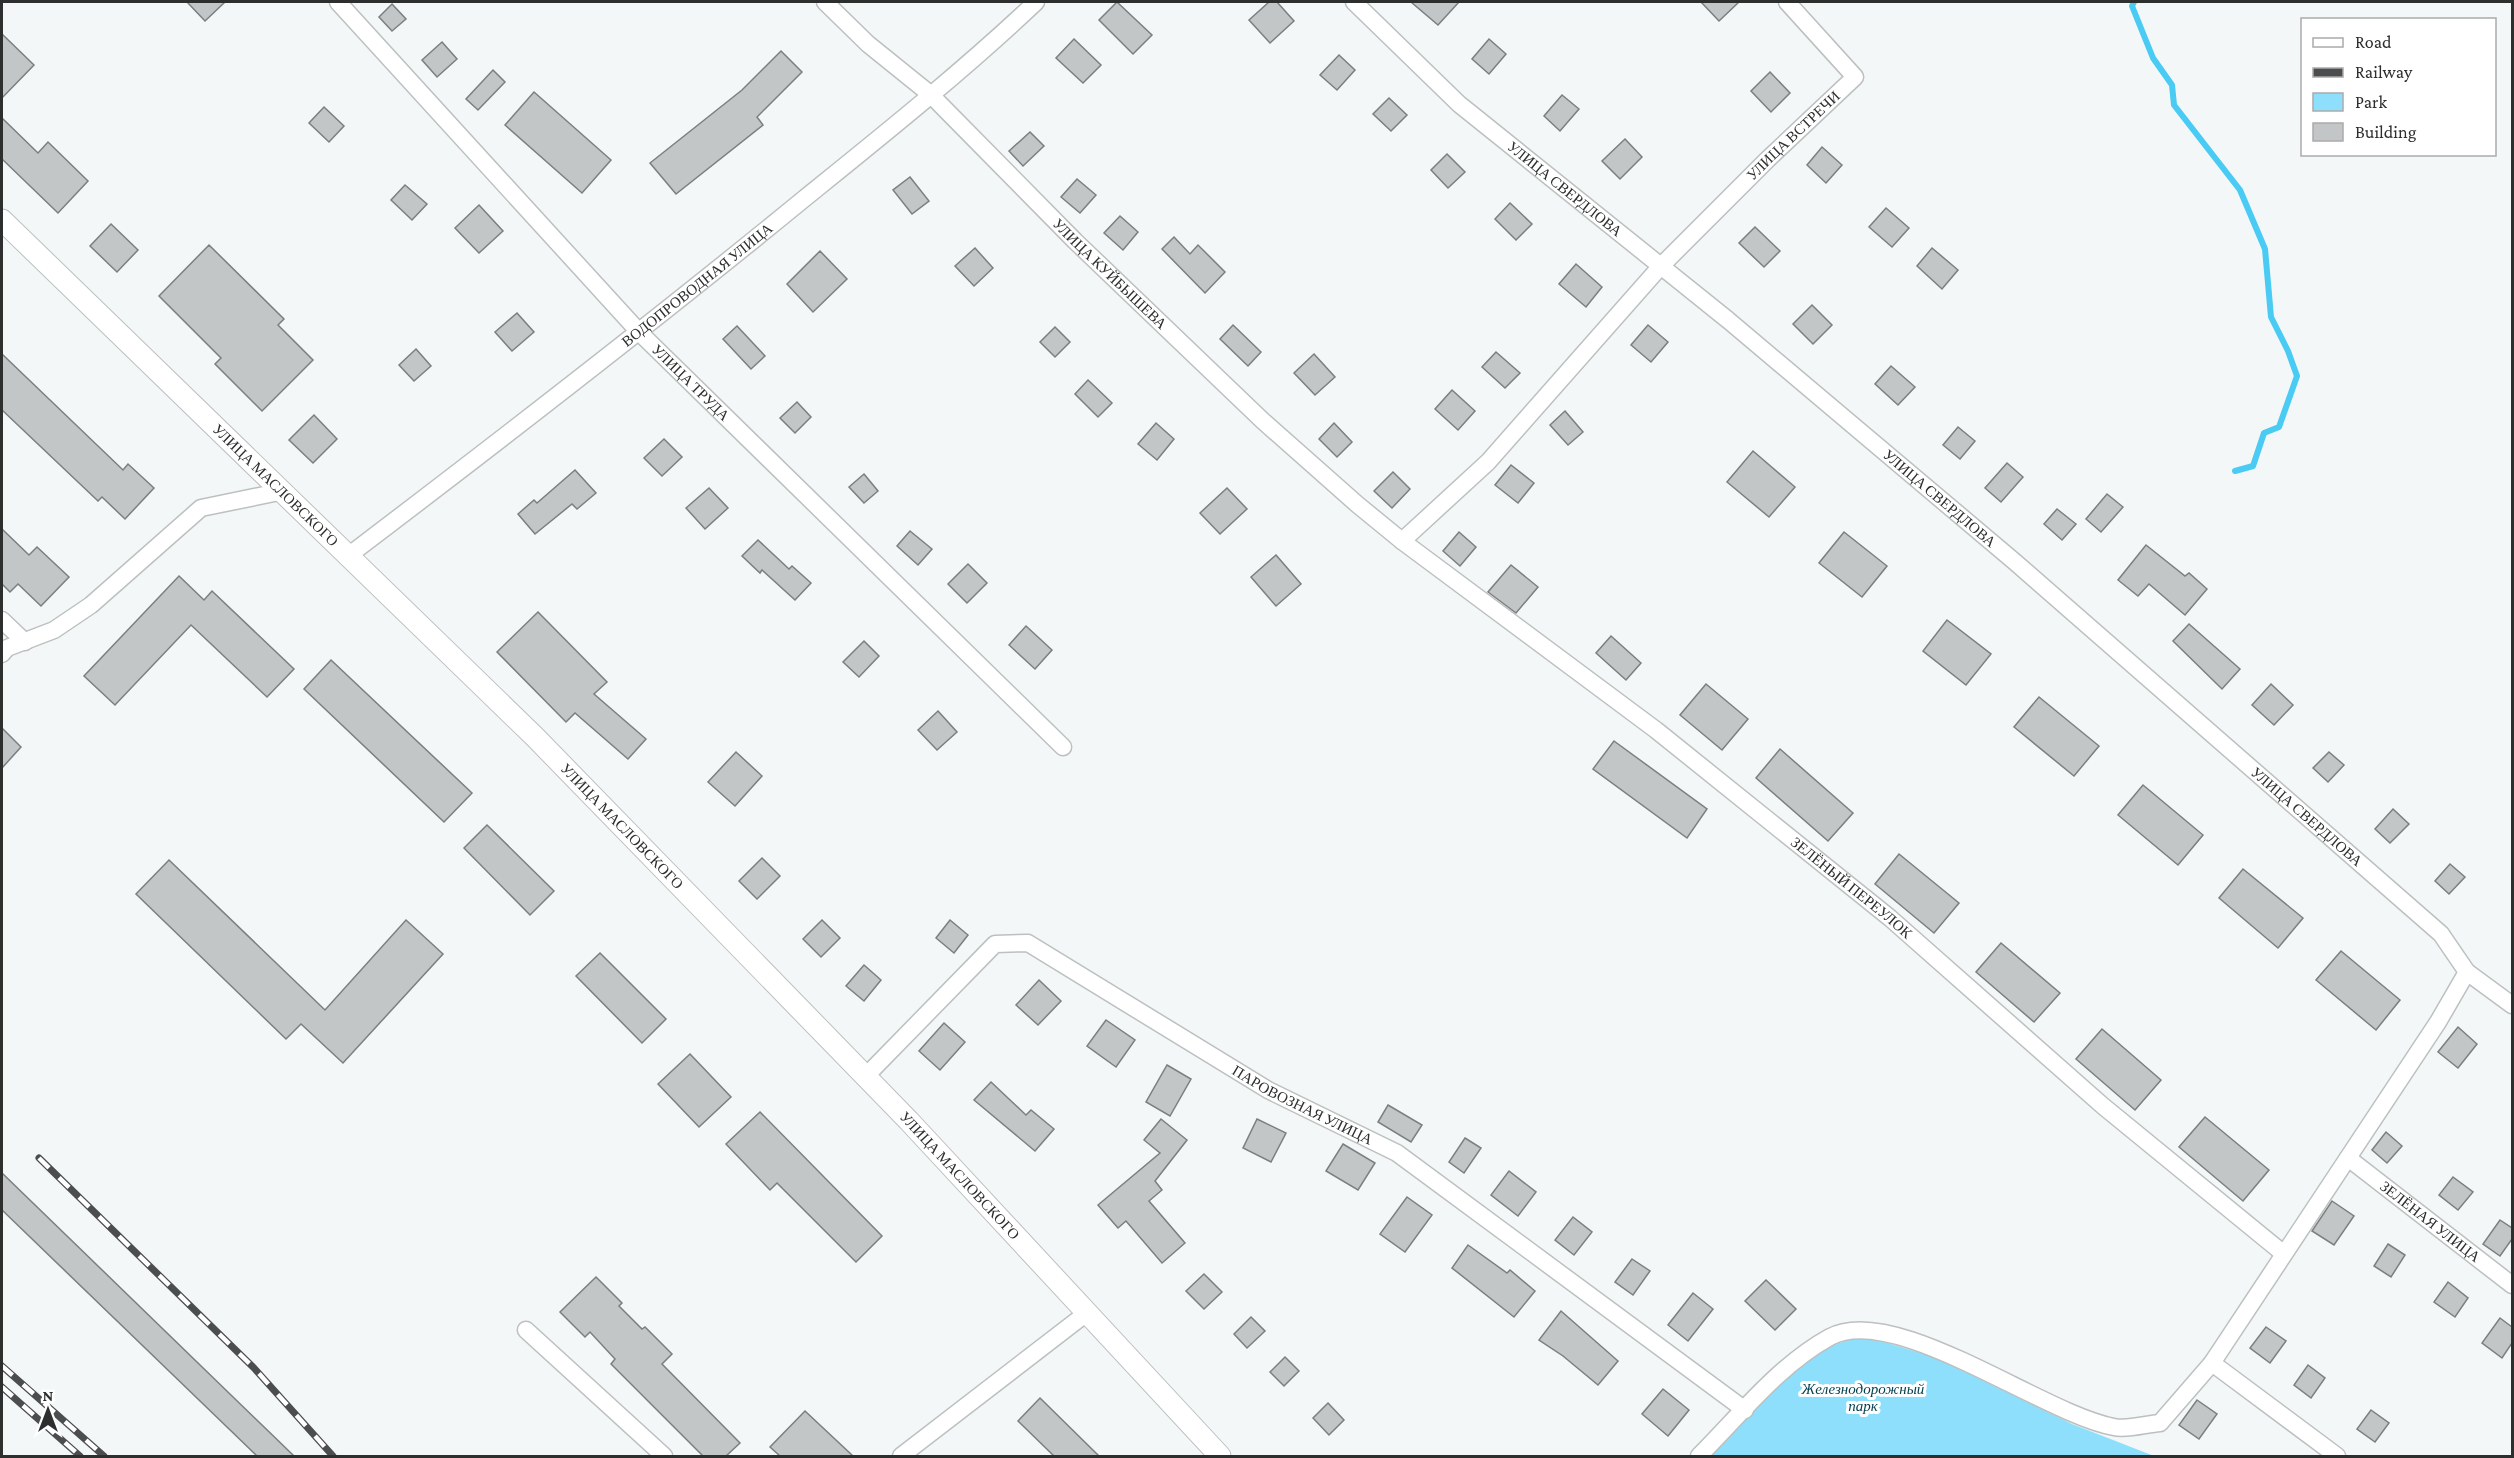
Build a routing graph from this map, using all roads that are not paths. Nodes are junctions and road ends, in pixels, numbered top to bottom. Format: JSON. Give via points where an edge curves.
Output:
{"nodes":[{"id":1,"x":825,"y":2,"type":"edge"},
{"id":2,"x":1036,"y":2,"type":"edge"},
{"id":3,"x":1354,"y":2,"type":"edge"},
{"id":4,"x":1787,"y":2,"type":"edge"},
{"id":5,"x":344,"y":4,"type":"edge"},
{"id":6,"x":930,"y":94,"type":"junction"},
{"id":7,"x":2,"y":220,"type":"edge"},
{"id":8,"x":1660,"y":267,"type":"junction"},
{"id":9,"x":640,"y":333,"type":"junction"},
{"id":10,"x":284,"y":491,"type":"junction"},
{"id":11,"x":1402,"y":541,"type":"junction"},
{"id":12,"x":348,"y":556,"type":"junction"},
{"id":13,"x":2,"y":620,"type":"edge"},
{"id":14,"x":25,"y":642,"type":"junction"},
{"id":15,"x":2,"y":654,"type":"edge"},
{"id":16,"x":1062,"y":747,"type":"dead end"},
{"id":17,"x":2467,"y":972,"type":"junction"},
{"id":18,"x":2512,"y":1005,"type":"edge"},
{"id":19,"x":865,"y":1077,"type":"junction"},
{"id":20,"x":2348,"y":1158,"type":"junction"},
{"id":21,"x":2284,"y":1254,"type":"junction"},
{"id":22,"x":2512,"y":1285,"type":"edge"},
{"id":23,"x":1088,"y":1312,"type":"junction"},
{"id":24,"x":526,"y":1330,"type":"dead end"},
{"id":25,"x":2212,"y":1362,"type":"junction"},
{"id":26,"x":1745,"y":1410,"type":"junction"},
{"id":27,"x":664,"y":1456,"type":"edge"},
{"id":28,"x":901,"y":1456,"type":"edge"},
{"id":29,"x":1220,"y":1456,"type":"edge"},
{"id":30,"x":1700,"y":1456,"type":"edge"},
{"id":31,"x":2337,"y":1456,"type":"edge"}],
"edges":[{"from":1,"to":6,"type":"street","name":"УЛИЦА КУЙБЫШЕВА","via":[[868,44]]},
{"from":2,"to":6,"type":"street","name":"ВОДОПРОВОДНАЯ УЛИЦА"},
{"from":3,"to":8,"type":"street","name":"УЛИЦА СВЕРДЛОВА","via":[[1459,104]]},
{"from":4,"to":8,"type":"street","name":"УЛИЦА ВСТРЕЧИ","via":[[1855,77]]},
{"from":5,"to":9,"type":"street","name":"УЛИЦА ТРУДА"},
{"from":6,"to":9,"type":"street","name":"ВОДОПРОВОДНАЯ УЛИЦА"},
{"from":6,"to":11,"type":"street","name":"УЛИЦА КУЙБЫШЕВА","via":[[1075,242],[1263,421]]},
{"from":7,"to":10,"type":"street","name":"УЛИЦА МАСЛОВСКОГО"},
{"from":8,"to":11,"type":"street","via":[[1488,462]]},
{"from":8,"to":17,"type":"street","name":"УЛИЦА СВЕРДЛОВА","via":[[2015,562],[2441,934]]},
{"from":9,"to":12,"type":"street","name":"ВОДОПРОВОДНАЯ УЛИЦА"},
{"from":9,"to":16,"type":"street","name":"УЛИЦА ТРУДА"},
{"from":10,"to":12,"type":"street","name":"УЛИЦА МАСЛОВСКОГО"},
{"from":10,"to":14,"type":"street","via":[[201,508],[91,605],[54,630]]},
{"from":11,"to":21,"type":"street","name":"ЗЕЛЁНЫЙ ПЕРЕУЛОК","via":[[1656,730],[1890,918],[2103,1106]]},
{"from":12,"to":19,"type":"street","name":"УЛИЦА МАСЛОВСКОГО","via":[[535,737]]},
{"from":13,"to":14,"type":"street"},
{"from":14,"to":15,"type":"street","via":[[7,648]]},
{"from":17,"to":18,"type":"street","name":"УЛИЦА СВЕРДЛОВА"},
{"from":17,"to":20,"type":"street"},
{"from":19,"to":23,"type":"street","name":"УЛИЦА МАСЛОВСКОГО"},
{"from":19,"to":26,"type":"street","name":"ПАРОВОЗНАЯ УЛИЦА","via":[[995,944],[1028,943],[1268,1090],[1397,1153]]},
{"from":20,"to":21,"type":"street"},
{"from":20,"to":22,"type":"street","name":"ЗЕЛЁНАЯ УЛИЦА"},
{"from":21,"to":25,"type":"street"},
{"from":23,"to":28,"type":"street"},
{"from":23,"to":29,"type":"street","name":"УЛИЦА МАСЛОВСКОГО"},
{"from":24,"to":27,"type":"street"},
{"from":25,"to":26,"type":"street","via":[[2160,1423],[2116,1428],[2074,1414],[1916,1341],[1857,1329],[1832,1336],[1795,1359]]},
{"from":25,"to":31,"type":"street"},
{"from":26,"to":30,"type":"street"}]}
